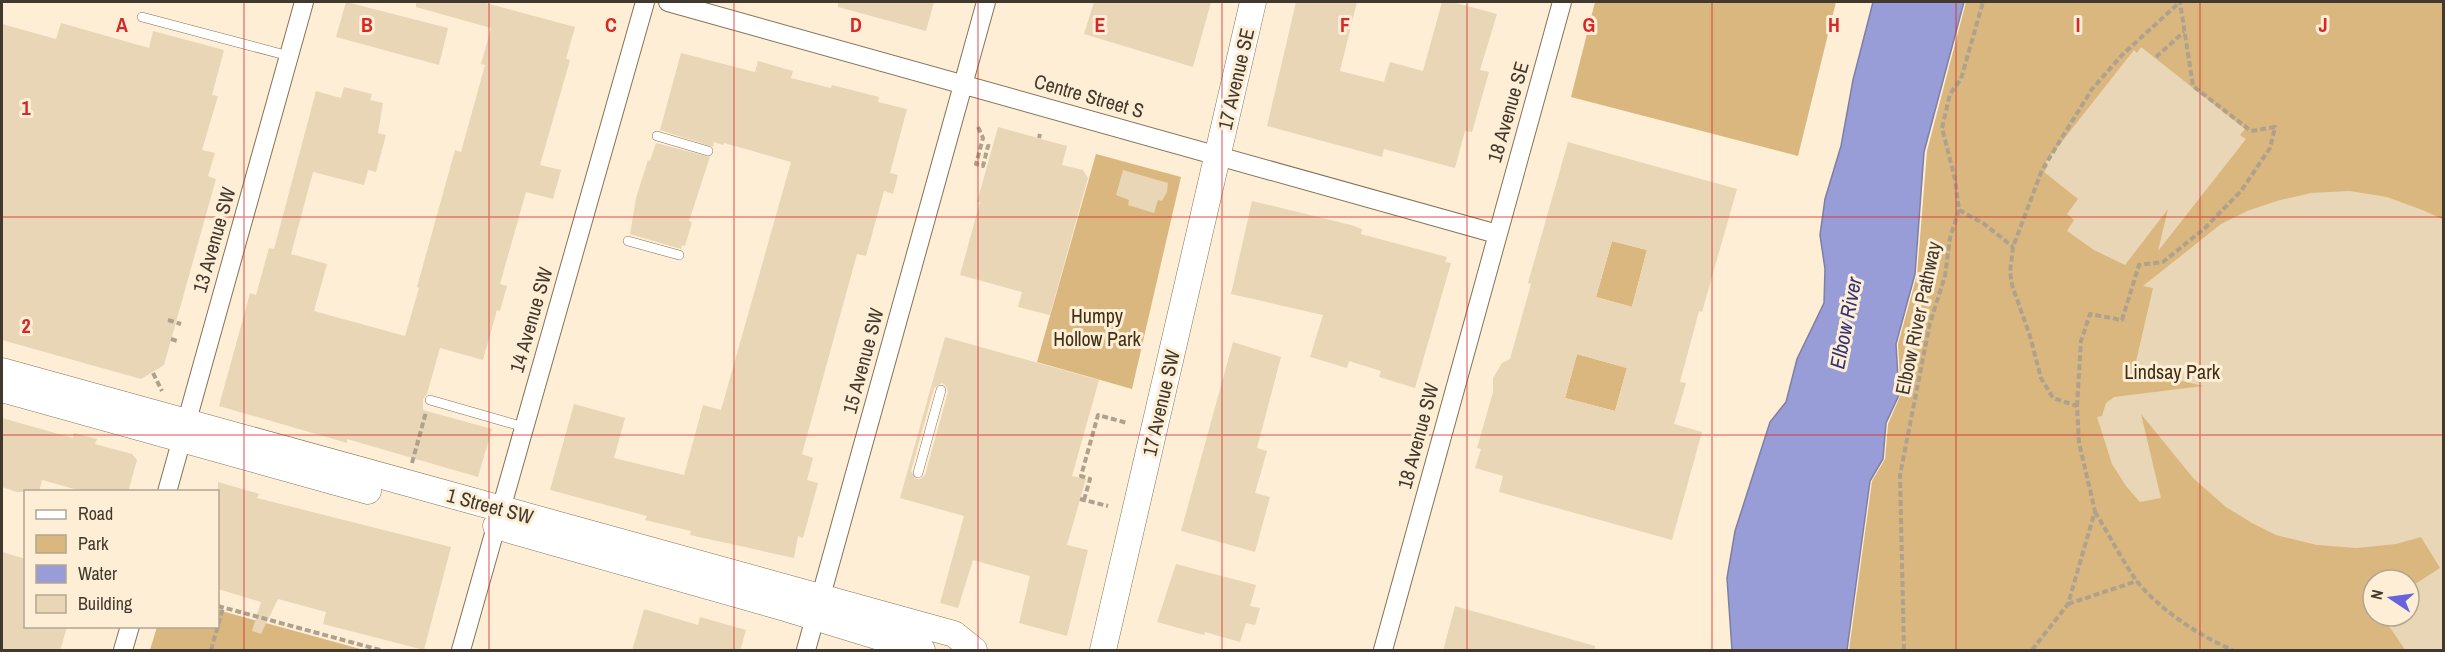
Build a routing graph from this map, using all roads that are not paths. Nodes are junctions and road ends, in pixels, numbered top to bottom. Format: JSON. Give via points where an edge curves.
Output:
{"nodes":[{"id":1,"x":304,"y":2,"type":"edge"},
{"id":2,"x":645,"y":2,"type":"edge"},
{"id":3,"x":668,"y":2,"type":"edge"},
{"id":4,"x":986,"y":2,"type":"edge"},
{"id":5,"x":1253,"y":2,"type":"edge"},
{"id":6,"x":1562,"y":2,"type":"edge"},
{"id":7,"x":142,"y":17,"type":"dead end"},
{"id":8,"x":289,"y":56,"type":"junction"},
{"id":9,"x":962,"y":83,"type":"junction"},
{"id":10,"x":657,"y":136,"type":"dead end"},
{"id":11,"x":708,"y":151,"type":"dead end"},
{"id":12,"x":1218,"y":156,"type":"junction"},
{"id":13,"x":1497,"y":234,"type":"junction"},
{"id":14,"x":628,"y":241,"type":"dead end"},
{"id":15,"x":679,"y":255,"type":"dead end"},
{"id":16,"x":2,"y":371,"type":"edge"},
{"id":17,"x":2,"y":389,"type":"edge"},
{"id":18,"x":941,"y":390,"type":"dead end"},
{"id":19,"x":430,"y":400,"type":"road end"},
{"id":20,"x":524,"y":427,"type":"junction"},
{"id":21,"x":184,"y":431,"type":"junction"},
{"id":22,"x":918,"y":473,"type":"dead end"},
{"id":23,"x":168,"y":490,"type":"edge"},
{"id":24,"x":498,"y":517,"type":"junction"},
{"id":25,"x":818,"y":608,"type":"junction"},
{"id":26,"x":130,"y":628,"type":"edge"},
{"id":27,"x":123,"y":651,"type":"edge"},
{"id":28,"x":461,"y":651,"type":"edge"},
{"id":29,"x":806,"y":651,"type":"edge"},
{"id":30,"x":922,"y":651,"type":"edge"},
{"id":31,"x":974,"y":651,"type":"edge"},
{"id":32,"x":1103,"y":651,"type":"edge"},
{"id":33,"x":1383,"y":651,"type":"edge"}],
"edges":[{"from":1,"to":8,"type":"street","name":"13 Avenue SW"},
{"from":2,"to":20,"type":"street","name":"14 Avenue SW"},
{"from":3,"to":9,"type":"street","name":"Centre Street S"},
{"from":4,"to":9,"type":"street","name":"15 Avenue SW"},
{"from":5,"to":12,"type":"street","name":"17 Avenue SE"},
{"from":6,"to":13,"type":"street","name":"18 Avenue SE"},
{"from":7,"to":8,"type":"lane"},
{"from":8,"to":21,"type":"street","name":"13 Avenue SW"},
{"from":9,"to":12,"type":"street","name":"Centre Street S"},
{"from":9,"to":25,"type":"street","name":"15 Avenue SW"},
{"from":10,"to":11,"type":"lane"},
{"from":12,"to":13,"type":"street","name":"Centre Street S"},
{"from":12,"to":32,"type":"street","name":"17 Avenue SW"},
{"from":13,"to":33,"type":"street","name":"18 Avenue SW"},
{"from":14,"to":15,"type":"lane"},
{"from":16,"to":21,"type":"street","name":"1 Street SW"},
{"from":17,"to":21,"type":"street","name":"1 Street SW"},
{"from":18,"to":22,"type":"lane"},
{"from":19,"to":20,"type":"lane"},
{"from":20,"to":24,"type":"street","name":"14 Avenue SW"},
{"from":21,"to":23,"type":"street","name":"13 Avenue SW"},
{"from":21,"to":24,"type":"street","name":"1 Street SW"},
{"from":24,"to":25,"type":"street","name":"1 Street SW"},
{"from":24,"to":28,"type":"street","name":"14 Avenue SW"},
{"from":25,"to":29,"type":"street","name":"15 Avenue SW"},
{"from":25,"to":30,"type":"street","name":"1 Street SW"},
{"from":25,"to":31,"type":"street","name":"1 Street SW","via":[[954,634]]},
{"from":26,"to":27,"type":"street"}]}
